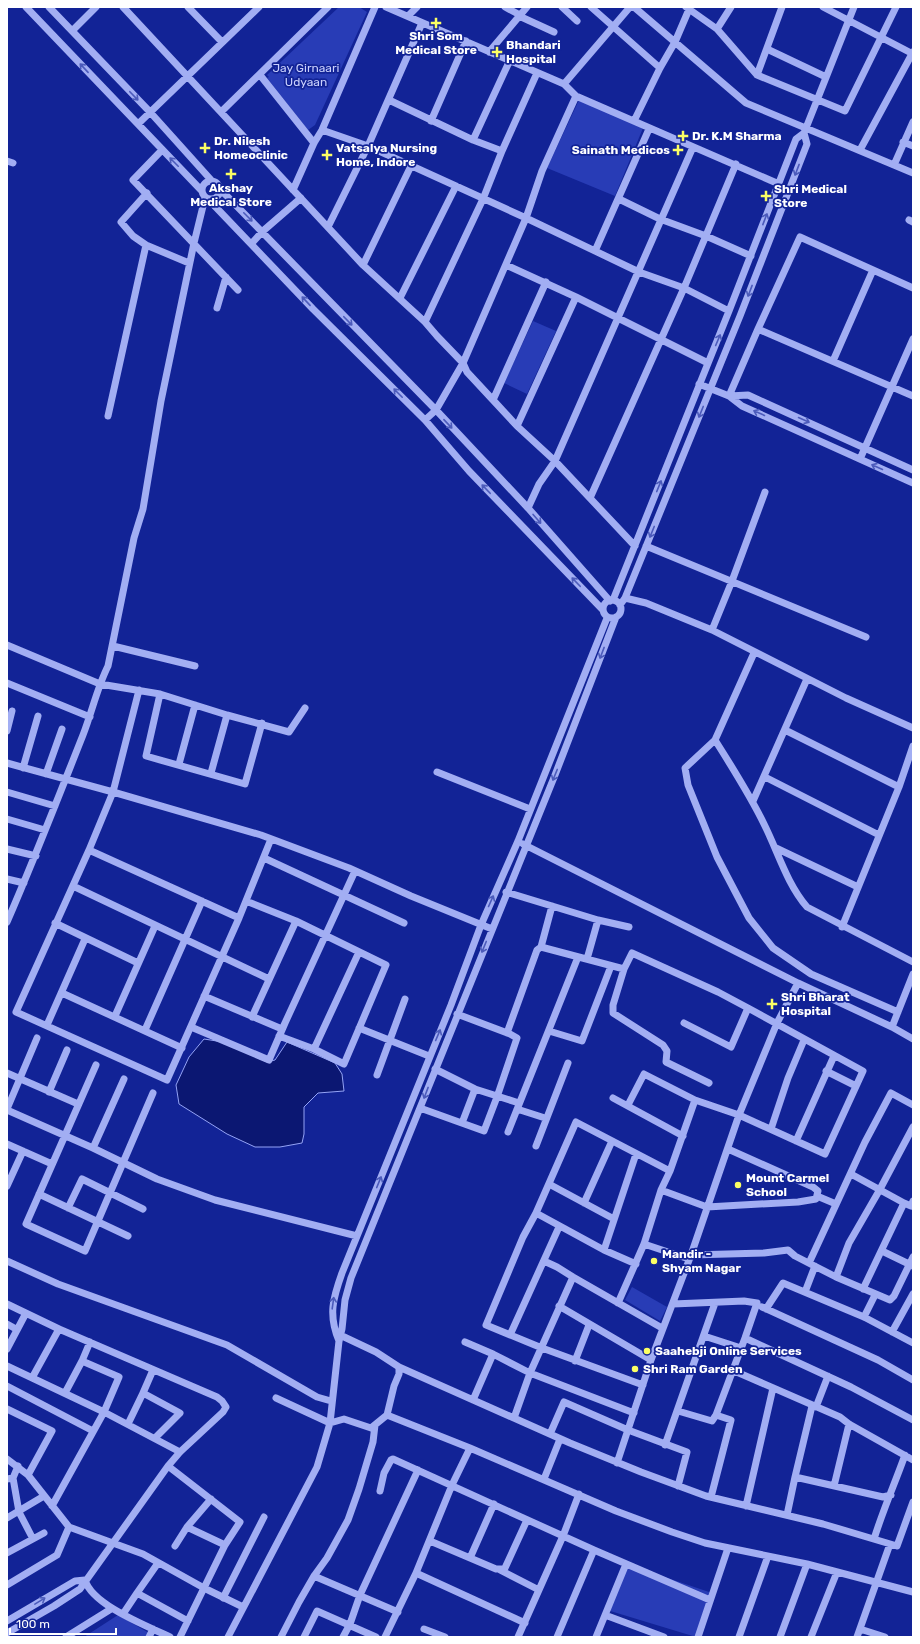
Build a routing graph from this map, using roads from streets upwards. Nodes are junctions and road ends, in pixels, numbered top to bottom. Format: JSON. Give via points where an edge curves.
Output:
{"nodes":[{"id":1,"x":26,"y":7,"type":"edge"},
{"id":2,"x":49,"y":7,"type":"edge"},
{"id":3,"x":96,"y":7,"type":"edge"},
{"id":4,"x":123,"y":7,"type":"edge"},
{"id":5,"x":188,"y":7,"type":"edge"},
{"id":6,"x":259,"y":7,"type":"edge"},
{"id":7,"x":328,"y":7,"type":"edge"},
{"id":8,"x":375,"y":7,"type":"edge"},
{"id":9,"x":386,"y":7,"type":"edge"},
{"id":10,"x":417,"y":7,"type":"edge"},
{"id":11,"x":505,"y":7,"type":"edge"},
{"id":12,"x":527,"y":7,"type":"edge"},
{"id":13,"x":562,"y":7,"type":"edge"},
{"id":14,"x":591,"y":7,"type":"edge"},
{"id":15,"x":630,"y":7,"type":"edge"},
{"id":16,"x":634,"y":7,"type":"edge"},
{"id":17,"x":731,"y":7,"type":"edge"},
{"id":18,"x":782,"y":7,"type":"edge"},
{"id":19,"x":823,"y":7,"type":"edge"},
{"id":20,"x":854,"y":7,"type":"edge"},
{"id":21,"x":896,"y":7,"type":"edge"},
{"id":22,"x":688,"y":8,"type":"edge"},
{"id":23,"x":408,"y":16,"type":"junction"},
{"id":24,"x":520,"y":16,"type":"junction"},
{"id":25,"x":577,"y":21,"type":"dead end"},
{"id":26,"x":849,"y":21,"type":"junction"},
{"id":27,"x":422,"y":23,"type":"junction"},
{"id":28,"x":613,"y":27,"type":"junction"},
{"id":29,"x":717,"y":29,"type":"junction"},
{"id":30,"x":72,"y":31,"type":"junction"},
{"id":31,"x":554,"y":32,"type":"dead end"},
{"id":32,"x":881,"y":37,"type":"junction"},
{"id":33,"x":222,"y":42,"type":"junction"},
{"id":34,"x":466,"y":42,"type":"junction"},
{"id":35,"x":675,"y":42,"type":"junction"},
{"id":36,"x":767,"y":49,"type":"junction"},
{"id":37,"x":489,"y":52,"type":"junction"},
{"id":38,"x":913,"y":53,"type":"edge"},
{"id":39,"x":510,"y":60,"type":"junction"},
{"id":40,"x":660,"y":68,"type":"junction"},
{"id":41,"x":537,"y":73,"type":"junction"},
{"id":42,"x":757,"y":74,"type":"junction"},
{"id":43,"x":260,"y":75,"type":"junction"},
{"id":44,"x":187,"y":76,"type":"junction"},
{"id":45,"x":826,"y":77,"type":"junction"},
{"id":46,"x":564,"y":84,"type":"junction"},
{"id":47,"x":576,"y":96,"type":"junction"},
{"id":48,"x":817,"y":99,"type":"junction"},
{"id":49,"x":389,"y":100,"type":"junction"},
{"id":50,"x":150,"y":112,"type":"junction"},
{"id":51,"x":221,"y":112,"type":"junction"},
{"id":52,"x":431,"y":121,"type":"junction"},
{"id":53,"x":634,"y":121,"type":"junction"},
{"id":54,"x":913,"y":122,"type":"edge"},
{"id":55,"x":138,"y":124,"type":"junction"},
{"id":56,"x":649,"y":129,"type":"junction"},
{"id":57,"x":322,"y":130,"type":"junction"},
{"id":58,"x":805,"y":131,"type":"junction"},
{"id":59,"x":473,"y":140,"type":"junction"},
{"id":60,"x":903,"y":142,"type":"junction"},
{"id":61,"x":314,"y":143,"type":"junction"},
{"id":62,"x":368,"y":146,"type":"junction"},
{"id":63,"x":913,"y":146,"type":"edge"},
{"id":64,"x":693,"y":147,"type":"junction"},
{"id":65,"x":162,"y":150,"type":"junction"},
{"id":66,"x":860,"y":150,"type":"junction"},
{"id":67,"x":502,"y":151,"type":"junction"},
{"id":68,"x":736,"y":164,"type":"junction"},
{"id":69,"x":894,"y":165,"type":"junction"},
{"id":70,"x":411,"y":166,"type":"junction"},
{"id":71,"x":913,"y":173,"type":"edge"},
{"id":72,"x":212,"y":181,"type":"junction"},
{"id":73,"x":779,"y":184,"type":"junction"},
{"id":74,"x":456,"y":186,"type":"junction"},
{"id":75,"x":202,"y":190,"type":"junction"},
{"id":76,"x":220,"y":190,"type":"junction"},
{"id":77,"x":294,"y":190,"type":"junction"},
{"id":78,"x":147,"y":193,"type":"junction"},
{"id":79,"x":301,"y":198,"type":"junction"},
{"id":80,"x":206,"y":199,"type":"junction"},
{"id":81,"x":483,"y":199,"type":"junction"},
{"id":82,"x":619,"y":199,"type":"junction"},
{"id":83,"x":526,"y":218,"type":"junction"},
{"id":84,"x":660,"y":219,"type":"junction"},
{"id":85,"x":328,"y":227,"type":"junction"},
{"id":86,"x":263,"y":232,"type":"junction"},
{"id":87,"x":706,"y":236,"type":"junction"},
{"id":88,"x":194,"y":243,"type":"junction"},
{"id":89,"x":251,"y":244,"type":"junction"},
{"id":90,"x":146,"y":245,"type":"junction"},
{"id":91,"x":595,"y":252,"type":"junction"},
{"id":92,"x":751,"y":256,"type":"junction"},
{"id":93,"x":189,"y":263,"type":"junction"},
{"id":94,"x":363,"y":264,"type":"junction"},
{"id":95,"x":506,"y":265,"type":"junction"},
{"id":96,"x":873,"y":270,"type":"junction"},
{"id":97,"x":638,"y":272,"type":"junction"},
{"id":98,"x":226,"y":277,"type":"junction"},
{"id":99,"x":546,"y":282,"type":"junction"},
{"id":100,"x":684,"y":288,"type":"junction"},
{"id":101,"x":913,"y":288,"type":"edge"},
{"id":102,"x":238,"y":290,"type":"dead end"},
{"id":103,"x":576,"y":297,"type":"junction"},
{"id":104,"x":400,"y":298,"type":"junction"},
{"id":105,"x":217,"y":308,"type":"dead end"},
{"id":106,"x":729,"y":312,"type":"junction"},
{"id":107,"x":618,"y":318,"type":"junction"},
{"id":108,"x":425,"y":322,"type":"junction"},
{"id":109,"x":758,"y":329,"type":"junction"},
{"id":110,"x":661,"y":339,"type":"junction"},
{"id":111,"x":913,"y":339,"type":"edge"},
{"id":112,"x":833,"y":361,"type":"junction"},
{"id":113,"x":708,"y":362,"type":"junction"},
{"id":114,"x":463,"y":363,"type":"junction"},
{"id":115,"x":699,"y":384,"type":"junction"},
{"id":116,"x":892,"y":386,"type":"junction"},
{"id":117,"x":711,"y":388,"type":"junction"},
{"id":118,"x":729,"y":396,"type":"junction"},
{"id":119,"x":913,"y":396,"type":"edge"},
{"id":120,"x":493,"y":400,"type":"junction"},
{"id":121,"x":436,"y":410,"type":"junction"},
{"id":122,"x":108,"y":416,"type":"dead end"},
{"id":123,"x":424,"y":420,"type":"junction"},
{"id":124,"x":517,"y":426,"type":"junction"},
{"id":125,"x":864,"y":447,"type":"junction"},
{"id":126,"x":860,"y":459,"type":"junction"},
{"id":127,"x":555,"y":461,"type":"junction"},
{"id":128,"x":913,"y":470,"type":"edge"},
{"id":129,"x":913,"y":483,"type":"edge"},
{"id":130,"x":765,"y":492,"type":"dead end"},
{"id":131,"x":590,"y":498,"type":"junction"},
{"id":132,"x":528,"y":508,"type":"junction"},
{"id":133,"x":635,"y":546,"type":"junction"},
{"id":134,"x":646,"y":546,"type":"junction"},
{"id":135,"x":732,"y":582,"type":"junction"},
{"id":136,"x":625,"y":598,"type":"junction"},
{"id":137,"x":611,"y":601,"type":"junction"},
{"id":138,"x":620,"y":605,"type":"junction"},
{"id":139,"x":603,"y":610,"type":"junction"},
{"id":140,"x":616,"y":617,"type":"junction"},
{"id":141,"x":607,"y":618,"type":"junction"},
{"id":142,"x":712,"y":630,"type":"junction"},
{"id":143,"x":866,"y":637,"type":"dead end"},
{"id":144,"x":7,"y":645,"type":"edge"},
{"id":145,"x":113,"y":646,"type":"junction"},
{"id":146,"x":754,"y":653,"type":"junction"},
{"id":147,"x":195,"y":666,"type":"dead end"},
{"id":148,"x":807,"y":679,"type":"junction"},
{"id":149,"x":7,"y":683,"type":"edge"},
{"id":150,"x":100,"y":684,"type":"junction"},
{"id":151,"x":139,"y":690,"type":"junction"},
{"id":152,"x":160,"y":694,"type":"junction"},
{"id":153,"x":195,"y":705,"type":"junction"},
{"id":154,"x":305,"y":708,"type":"dead end"},
{"id":155,"x":12,"y":711,"type":"dead end"},
{"id":156,"x":227,"y":715,"type":"junction"},
{"id":157,"x":38,"y":716,"type":"dead end"},
{"id":158,"x":90,"y":717,"type":"junction"},
{"id":159,"x":262,"y":723,"type":"junction"},
{"id":160,"x":913,"y":728,"type":"edge"},
{"id":161,"x":62,"y":729,"type":"dead end"},
{"id":162,"x":785,"y":730,"type":"junction"},
{"id":163,"x":7,"y":731,"type":"edge"},
{"id":164,"x":715,"y":740,"type":"junction"},
{"id":165,"x":913,"y":746,"type":"edge"},
{"id":166,"x":7,"y":763,"type":"edge"},
{"id":167,"x":179,"y":764,"type":"junction"},
{"id":168,"x":23,"y":768,"type":"junction"},
{"id":169,"x":437,"y":772,"type":"dead end"},
{"id":170,"x":211,"y":773,"type":"junction"},
{"id":171,"x":46,"y":774,"type":"junction"},
{"id":172,"x":764,"y":777,"type":"junction"},
{"id":173,"x":64,"y":780,"type":"junction"},
{"id":174,"x":899,"y":787,"type":"junction"},
{"id":175,"x":7,"y":792,"type":"edge"},
{"id":176,"x":113,"y":792,"type":"junction"},
{"id":177,"x":753,"y":801,"type":"junction"},
{"id":178,"x":55,"y":806,"type":"junction"},
{"id":179,"x":530,"y":809,"type":"junction"},
{"id":180,"x":7,"y":819,"type":"edge"},
{"id":181,"x":46,"y":830,"type":"junction"},
{"id":182,"x":879,"y":834,"type":"junction"},
{"id":183,"x":271,"y":839,"type":"junction"},
{"id":184,"x":518,"y":841,"type":"junction"},
{"id":185,"x":526,"y":845,"type":"junction"},
{"id":186,"x":776,"y":848,"type":"junction"},
{"id":187,"x":7,"y":849,"type":"edge"},
{"id":188,"x":89,"y":850,"type":"junction"},
{"id":189,"x":36,"y":856,"type":"junction"},
{"id":190,"x":264,"y":858,"type":"junction"},
{"id":191,"x":356,"y":872,"type":"junction"},
{"id":192,"x":7,"y":879,"type":"edge"},
{"id":193,"x":24,"y":883,"type":"junction"},
{"id":194,"x":73,"y":886,"type":"junction"},
{"id":195,"x":858,"y":887,"type":"junction"},
{"id":196,"x":506,"y":892,"type":"junction"},
{"id":197,"x":345,"y":896,"type":"junction"},
{"id":198,"x":202,"y":901,"type":"junction"},
{"id":199,"x":246,"y":901,"type":"junction"},
{"id":200,"x":552,"y":906,"type":"junction"},
{"id":201,"x":10,"y":908,"type":"edge"},
{"id":202,"x":239,"y":918,"type":"junction"},
{"id":203,"x":598,"y":920,"type":"junction"},
{"id":204,"x":296,"y":921,"type":"junction"},
{"id":205,"x":7,"y":922,"type":"edge"},
{"id":206,"x":55,"y":923,"type":"junction"},
{"id":207,"x":404,"y":923,"type":"dead end"},
{"id":208,"x":481,"y":925,"type":"junction"},
{"id":209,"x":155,"y":926,"type":"junction"},
{"id":210,"x":842,"y":926,"type":"junction"},
{"id":211,"x":629,"y":927,"type":"dead end"},
{"id":212,"x":492,"y":928,"type":"junction"},
{"id":213,"x":327,"y":936,"type":"junction"},
{"id":214,"x":85,"y":939,"type":"junction"},
{"id":215,"x":185,"y":940,"type":"junction"},
{"id":216,"x":541,"y":947,"type":"junction"},
{"id":217,"x":358,"y":952,"type":"junction"},
{"id":218,"x":221,"y":956,"type":"junction"},
{"id":219,"x":578,"y":957,"type":"junction"},
{"id":220,"x":587,"y":959,"type":"junction"},
{"id":221,"x":913,"y":962,"type":"edge"},
{"id":222,"x":138,"y":963,"type":"junction"},
{"id":223,"x":611,"y":966,"type":"junction"},
{"id":224,"x":624,"y":969,"type":"junction"},
{"id":225,"x":913,"y":974,"type":"edge"},
{"id":226,"x":269,"y":979,"type":"junction"},
{"id":227,"x":798,"y":983,"type":"junction"},
{"id":228,"x":62,"y":992,"type":"junction"},
{"id":229,"x":204,"y":996,"type":"junction"},
{"id":230,"x":405,"y":999,"type":"dead end"},
{"id":231,"x":748,"y":1008,"type":"junction"},
{"id":232,"x":898,"y":1012,"type":"junction"},
{"id":233,"x":457,"y":1014,"type":"junction"},
{"id":234,"x":115,"y":1016,"type":"junction"},
{"id":235,"x":252,"y":1017,"type":"junction"},
{"id":236,"x":684,"y":1023,"type":"dead end"},
{"id":237,"x":777,"y":1023,"type":"junction"},
{"id":238,"x":47,"y":1025,"type":"junction"},
{"id":239,"x":191,"y":1027,"type":"junction"},
{"id":240,"x":892,"y":1027,"type":"junction"},
{"id":241,"x":360,"y":1028,"type":"junction"},
{"id":242,"x":145,"y":1030,"type":"junction"},
{"id":243,"x":549,"y":1031,"type":"junction"},
{"id":244,"x":281,"y":1033,"type":"junction"},
{"id":245,"x":507,"y":1033,"type":"junction"},
{"id":246,"x":37,"y":1038,"type":"dead end"},
{"id":247,"x":913,"y":1039,"type":"edge"},
{"id":248,"x":390,"y":1040,"type":"junction"},
{"id":249,"x":804,"y":1040,"type":"junction"},
{"id":250,"x":182,"y":1048,"type":"junction"},
{"id":251,"x":67,"y":1050,"type":"dead end"},
{"id":252,"x":314,"y":1050,"type":"junction"},
{"id":253,"x":429,"y":1056,"type":"junction"},
{"id":254,"x":834,"y":1056,"type":"junction"},
{"id":255,"x":568,"y":1063,"type":"dead end"},
{"id":256,"x":96,"y":1064,"type":"dead end"},
{"id":257,"x":436,"y":1069,"type":"junction"},
{"id":258,"x":826,"y":1071,"type":"junction"},
{"id":259,"x":7,"y":1073,"type":"edge"},
{"id":260,"x":377,"y":1075,"type":"dead end"},
{"id":261,"x":20,"y":1079,"type":"junction"},
{"id":262,"x":124,"y":1079,"type":"dead end"},
{"id":263,"x":709,"y":1083,"type":"dead end"},
{"id":264,"x":856,"y":1086,"type":"junction"},
{"id":265,"x":475,"y":1089,"type":"junction"},
{"id":266,"x":49,"y":1092,"type":"junction"},
{"id":267,"x":153,"y":1093,"type":"dead end"},
{"id":268,"x":497,"y":1096,"type":"junction"},
{"id":269,"x":613,"y":1098,"type":"dead end"},
{"id":270,"x":695,"y":1100,"type":"junction"},
{"id":271,"x":78,"y":1104,"type":"junction"},
{"id":272,"x":628,"y":1105,"type":"junction"},
{"id":273,"x":913,"y":1105,"type":"edge"},
{"id":274,"x":518,"y":1106,"type":"junction"},
{"id":275,"x":420,"y":1108,"type":"junction"},
{"id":276,"x":7,"y":1109,"type":"edge"},
{"id":277,"x":739,"y":1114,"type":"junction"},
{"id":278,"x":546,"y":1118,"type":"junction"},
{"id":279,"x":462,"y":1123,"type":"junction"},
{"id":280,"x":913,"y":1127,"type":"edge"},
{"id":281,"x":771,"y":1129,"type":"junction"},
{"id":282,"x":508,"y":1132,"type":"dead end"},
{"id":283,"x":64,"y":1136,"type":"junction"},
{"id":284,"x":683,"y":1136,"type":"junction"},
{"id":285,"x":612,"y":1141,"type":"junction"},
{"id":286,"x":796,"y":1141,"type":"junction"},
{"id":287,"x":7,"y":1144,"type":"edge"},
{"id":288,"x":536,"y":1146,"type":"dead end"},
{"id":289,"x":93,"y":1148,"type":"junction"},
{"id":290,"x":728,"y":1148,"type":"junction"},
{"id":291,"x":23,"y":1151,"type":"junction"},
{"id":292,"x":636,"y":1154,"type":"junction"},
{"id":293,"x":123,"y":1162,"type":"junction"},
{"id":294,"x":52,"y":1164,"type":"junction"},
{"id":295,"x":670,"y":1171,"type":"junction"},
{"id":296,"x":851,"y":1174,"type":"junction"},
{"id":297,"x":549,"y":1184,"type":"junction"},
{"id":298,"x":7,"y":1186,"type":"edge"},
{"id":299,"x":661,"y":1190,"type":"junction"},
{"id":300,"x":879,"y":1191,"type":"junction"},
{"id":301,"x":39,"y":1194,"type":"junction"},
{"id":302,"x":110,"y":1194,"type":"junction"},
{"id":303,"x":817,"y":1196,"type":"junction"},
{"id":304,"x":913,"y":1201,"type":"edge"},
{"id":305,"x":584,"y":1203,"type":"junction"},
{"id":306,"x":904,"y":1203,"type":"junction"},
{"id":307,"x":836,"y":1204,"type":"junction"},
{"id":308,"x":707,"y":1207,"type":"junction"},
{"id":309,"x":68,"y":1208,"type":"junction"},
{"id":310,"x":143,"y":1209,"type":"dead end"},
{"id":311,"x":536,"y":1214,"type":"junction"},
{"id":312,"x":614,"y":1219,"type":"junction"},
{"id":313,"x":98,"y":1222,"type":"junction"},
{"id":314,"x":559,"y":1227,"type":"junction"},
{"id":315,"x":128,"y":1236,"type":"dead end"},
{"id":316,"x":357,"y":1236,"type":"junction"},
{"id":317,"x":644,"y":1244,"type":"junction"},
{"id":318,"x":604,"y":1250,"type":"junction"},
{"id":319,"x":882,"y":1251,"type":"junction"},
{"id":320,"x":690,"y":1257,"type":"junction"},
{"id":321,"x":544,"y":1261,"type":"junction"},
{"id":322,"x":7,"y":1262,"type":"edge"},
{"id":323,"x":912,"y":1263,"type":"edge"},
{"id":324,"x":636,"y":1264,"type":"junction"},
{"id":325,"x":812,"y":1264,"type":"junction"},
{"id":326,"x":573,"y":1277,"type":"junction"},
{"id":327,"x":836,"y":1277,"type":"junction"},
{"id":328,"x":338,"y":1285,"type":"junction"},
{"id":329,"x":348,"y":1288,"type":"junction"},
{"id":330,"x":864,"y":1289,"type":"junction"},
{"id":331,"x":805,"y":1292,"type":"junction"},
{"id":332,"x":913,"y":1294,"type":"edge"},
{"id":333,"x":876,"y":1295,"type":"junction"},
{"id":334,"x":618,"y":1303,"type":"junction"},
{"id":335,"x":715,"y":1303,"type":"junction"},
{"id":336,"x":757,"y":1303,"type":"junction"},
{"id":337,"x":7,"y":1304,"type":"edge"},
{"id":338,"x":673,"y":1304,"type":"junction"},
{"id":339,"x":559,"y":1306,"type":"junction"},
{"id":340,"x":766,"y":1309,"type":"junction"},
{"id":341,"x":26,"y":1313,"type":"junction"},
{"id":342,"x":864,"y":1317,"type":"junction"},
{"id":343,"x":7,"y":1324,"type":"edge"},
{"id":344,"x":589,"y":1325,"type":"junction"},
{"id":345,"x":662,"y":1328,"type":"junction"},
{"id":346,"x":16,"y":1329,"type":"junction"},
{"id":347,"x":59,"y":1329,"type":"junction"},
{"id":348,"x":892,"y":1332,"type":"junction"},
{"id":349,"x":510,"y":1335,"type":"junction"},
{"id":350,"x":704,"y":1336,"type":"junction"},
{"id":351,"x":340,"y":1338,"type":"junction"},
{"id":352,"x":745,"y":1338,"type":"junction"},
{"id":353,"x":90,"y":1342,"type":"junction"},
{"id":354,"x":465,"y":1342,"type":"dead end"},
{"id":355,"x":913,"y":1343,"type":"edge"},
{"id":356,"x":7,"y":1348,"type":"edge"},
{"id":357,"x":542,"y":1348,"type":"junction"},
{"id":358,"x":741,"y":1348,"type":"junction"},
{"id":359,"x":493,"y":1354,"type":"junction"},
{"id":360,"x":651,"y":1360,"type":"junction"},
{"id":361,"x":82,"y":1361,"type":"junction"},
{"id":362,"x":576,"y":1361,"type":"junction"},
{"id":363,"x":7,"y":1366,"type":"edge"},
{"id":364,"x":399,"y":1368,"type":"junction"},
{"id":365,"x":153,"y":1370,"type":"junction"},
{"id":366,"x":732,"y":1370,"type":"junction"},
{"id":367,"x":530,"y":1373,"type":"junction"},
{"id":368,"x":828,"y":1376,"type":"junction"},
{"id":369,"x":32,"y":1378,"type":"junction"},
{"id":370,"x":913,"y":1380,"type":"edge"},
{"id":371,"x":643,"y":1385,"type":"junction"},
{"id":372,"x":7,"y":1386,"type":"edge"},
{"id":373,"x":773,"y":1388,"type":"junction"},
{"id":374,"x":65,"y":1393,"type":"junction"},
{"id":375,"x":143,"y":1393,"type":"junction"},
{"id":376,"x":276,"y":1398,"type":"dead end"},
{"id":377,"x":473,"y":1400,"type":"junction"},
{"id":378,"x":331,"y":1401,"type":"junction"},
{"id":379,"x":814,"y":1406,"type":"junction"},
{"id":380,"x":7,"y":1409,"type":"edge"},
{"id":381,"x":678,"y":1411,"type":"junction"},
{"id":382,"x":104,"y":1412,"type":"junction"},
{"id":383,"x":634,"y":1413,"type":"junction"},
{"id":384,"x":387,"y":1415,"type":"junction"},
{"id":385,"x":716,"y":1415,"type":"junction"},
{"id":386,"x":514,"y":1418,"type":"junction"},
{"id":387,"x":913,"y":1420,"type":"edge"},
{"id":388,"x":128,"y":1424,"type":"junction"},
{"id":389,"x":330,"y":1424,"type":"junction"},
{"id":390,"x":849,"y":1424,"type":"junction"},
{"id":391,"x":375,"y":1425,"type":"junction"},
{"id":392,"x":628,"y":1430,"type":"junction"},
{"id":393,"x":93,"y":1431,"type":"junction"},
{"id":394,"x":550,"y":1434,"type":"junction"},
{"id":395,"x":155,"y":1438,"type":"junction"},
{"id":396,"x":560,"y":1439,"type":"junction"},
{"id":397,"x":665,"y":1445,"type":"junction"},
{"id":398,"x":470,"y":1448,"type":"junction"},
{"id":399,"x":180,"y":1452,"type":"junction"},
{"id":400,"x":905,"y":1455,"type":"junction"},
{"id":401,"x":7,"y":1460,"type":"edge"},
{"id":402,"x":913,"y":1460,"type":"edge"},
{"id":403,"x":617,"y":1462,"type":"junction"},
{"id":404,"x":18,"y":1466,"type":"junction"},
{"id":405,"x":168,"y":1466,"type":"junction"},
{"id":406,"x":418,"y":1470,"type":"junction"},
{"id":407,"x":28,"y":1475,"type":"junction"},
{"id":408,"x":795,"y":1477,"type":"junction"},
{"id":409,"x":10,"y":1478,"type":"edge"},
{"id":410,"x":544,"y":1479,"type":"junction"},
{"id":411,"x":452,"y":1485,"type":"junction"},
{"id":412,"x":678,"y":1486,"type":"junction"},
{"id":413,"x":834,"y":1486,"type":"junction"},
{"id":414,"x":380,"y":1491,"type":"dead end"},
{"id":415,"x":579,"y":1494,"type":"junction"},
{"id":416,"x":891,"y":1495,"type":"junction"},
{"id":417,"x":44,"y":1496,"type":"junction"},
{"id":418,"x":711,"y":1497,"type":"junction"},
{"id":419,"x":211,"y":1499,"type":"junction"},
{"id":420,"x":913,"y":1502,"type":"edge"},
{"id":421,"x":494,"y":1504,"type":"junction"},
{"id":422,"x":52,"y":1506,"type":"junction"},
{"id":423,"x":746,"y":1506,"type":"junction"},
{"id":424,"x":19,"y":1512,"type":"junction"},
{"id":425,"x":787,"y":1515,"type":"junction"},
{"id":426,"x":7,"y":1518,"type":"edge"},
{"id":427,"x":264,"y":1518,"type":"dead end"},
{"id":428,"x":527,"y":1520,"type":"junction"},
{"id":429,"x":69,"y":1527,"type":"junction"},
{"id":430,"x":187,"y":1527,"type":"junction"},
{"id":431,"x":44,"y":1533,"type":"dead end"},
{"id":432,"x":563,"y":1536,"type":"junction"},
{"id":433,"x":33,"y":1539,"type":"junction"},
{"id":434,"x":874,"y":1539,"type":"junction"},
{"id":435,"x":430,"y":1541,"type":"junction"},
{"id":436,"x":113,"y":1542,"type":"junction"},
{"id":437,"x":890,"y":1544,"type":"junction"},
{"id":438,"x":225,"y":1545,"type":"junction"},
{"id":439,"x":175,"y":1546,"type":"dead end"},
{"id":440,"x":728,"y":1548,"type":"junction"},
{"id":441,"x":594,"y":1550,"type":"junction"},
{"id":442,"x":7,"y":1553,"type":"edge"},
{"id":443,"x":768,"y":1556,"type":"junction"},
{"id":444,"x":470,"y":1558,"type":"junction"},
{"id":445,"x":158,"y":1563,"type":"junction"},
{"id":446,"x":626,"y":1564,"type":"junction"},
{"id":447,"x":807,"y":1564,"type":"junction"},
{"id":448,"x":500,"y":1570,"type":"junction"},
{"id":449,"x":837,"y":1572,"type":"junction"},
{"id":450,"x":416,"y":1573,"type":"junction"},
{"id":451,"x":314,"y":1576,"type":"junction"},
{"id":452,"x":85,"y":1580,"type":"junction"},
{"id":453,"x":877,"y":1582,"type":"junction"},
{"id":454,"x":7,"y":1585,"type":"edge"},
{"id":455,"x":204,"y":1588,"type":"junction"},
{"id":456,"x":539,"y":1590,"type":"junction"},
{"id":457,"x":913,"y":1592,"type":"edge"},
{"id":458,"x":137,"y":1593,"type":"junction"},
{"id":459,"x":360,"y":1595,"type":"junction"},
{"id":460,"x":223,"y":1598,"type":"junction"},
{"id":461,"x":710,"y":1600,"type":"junction"},
{"id":462,"x":243,"y":1607,"type":"junction"},
{"id":463,"x":111,"y":1609,"type":"junction"},
{"id":464,"x":398,"y":1612,"type":"junction"},
{"id":465,"x":122,"y":1614,"type":"junction"},
{"id":466,"x":605,"y":1615,"type":"junction"},
{"id":467,"x":8,"y":1619,"type":"edge"},
{"id":468,"x":188,"y":1621,"type":"junction"},
{"id":469,"x":525,"y":1623,"type":"junction"},
{"id":470,"x":350,"y":1624,"type":"junction"},
{"id":471,"x":15,"y":1628,"type":"junction"},
{"id":472,"x":153,"y":1629,"type":"junction"},
{"id":473,"x":424,"y":1629,"type":"dead end"},
{"id":474,"x":860,"y":1629,"type":"junction"},
{"id":475,"x":7,"y":1633,"type":"edge"},
{"id":476,"x":66,"y":1637,"type":"edge"},
{"id":477,"x":149,"y":1637,"type":"edge"},
{"id":478,"x":170,"y":1637,"type":"edge"},
{"id":479,"x":180,"y":1637,"type":"edge"},
{"id":480,"x":228,"y":1637,"type":"edge"},
{"id":481,"x":281,"y":1637,"type":"edge"},
{"id":482,"x":304,"y":1637,"type":"edge"},
{"id":483,"x":343,"y":1637,"type":"edge"},
{"id":484,"x":376,"y":1637,"type":"edge"},
{"id":485,"x":385,"y":1637,"type":"edge"},
{"id":486,"x":445,"y":1637,"type":"edge"},
{"id":487,"x":518,"y":1637,"type":"edge"},
{"id":488,"x":557,"y":1637,"type":"edge"},
{"id":489,"x":596,"y":1637,"type":"edge"},
{"id":490,"x":664,"y":1637,"type":"edge"},
{"id":491,"x":698,"y":1637,"type":"edge"},
{"id":492,"x":739,"y":1637,"type":"edge"},
{"id":493,"x":780,"y":1637,"type":"edge"},
{"id":494,"x":811,"y":1637,"type":"edge"},
{"id":495,"x":858,"y":1637,"type":"edge"},
{"id":496,"x":885,"y":1637,"type":"edge"}],
"edges":[{"from":55,"to":1,"type":"street","one_way":true},
{"from":2,"to":30,"type":"street"},
{"from":3,"to":30,"type":"street"},
{"from":4,"to":44,"type":"street"},
{"from":5,"to":33,"type":"street"},
{"from":6,"to":33,"type":"street"},
{"from":7,"to":43,"type":"street"},
{"from":8,"to":57,"type":"street"},
{"from":9,"to":23,"type":"street"},
{"from":10,"to":23,"type":"street"},
{"from":11,"to":24,"type":"street"},
{"from":12,"to":24,"type":"street"},
{"from":13,"to":25,"type":"street"},
{"from":14,"to":28,"type":"street"},
{"from":15,"to":28,"type":"street"},
{"from":16,"to":35,"type":"street"},
{"from":17,"to":29,"type":"street"},
{"from":18,"to":36,"type":"street"},
{"from":19,"to":26,"type":"street"},
{"from":20,"to":26,"type":"street"},
{"from":21,"to":32,"type":"street"},
{"from":22,"to":29,"type":"street"},
{"from":22,"to":35,"type":"street"},
{"from":23,"to":27,"type":"street"},
{"from":24,"to":31,"type":"street"},
{"from":24,"to":37,"type":"street"},
{"from":26,"to":32,"type":"street"},
{"from":26,"to":45,"type":"street"},
{"from":27,"to":34,"type":"street"},
{"from":27,"to":49,"type":"street"},
{"from":28,"to":40,"type":"street"},
{"from":28,"to":46,"type":"street"},
{"from":29,"to":42,"type":"street"},
{"from":30,"to":50,"type":"street","one_way":true},
{"from":32,"to":38,"type":"street"},
{"from":32,"to":48,"type":"street","via":[[845,111]]},
{"from":33,"to":44,"type":"street"},
{"from":34,"to":37,"type":"street"},
{"from":34,"to":52,"type":"street"},
{"from":35,"to":40,"type":"street"},
{"from":35,"to":58,"type":"street","via":[[746,103]]},
{"from":36,"to":42,"type":"street"},
{"from":36,"to":45,"type":"street"},
{"from":37,"to":39,"type":"street"},
{"from":38,"to":66,"type":"street"},
{"from":39,"to":41,"type":"street"},
{"from":39,"to":59,"type":"street"},
{"from":40,"to":53,"type":"street"},
{"from":41,"to":46,"type":"street"},
{"from":41,"to":67,"type":"street"},
{"from":42,"to":48,"type":"street"},
{"from":43,"to":51,"type":"street"},
{"from":43,"to":61,"type":"street"},
{"from":44,"to":50,"type":"street"},
{"from":44,"to":51,"type":"street"},
{"from":45,"to":48,"type":"street"},
{"from":46,"to":47,"type":"street"},
{"from":47,"to":53,"type":"street"},
{"from":47,"to":83,"type":"street","via":[[542,171]]},
{"from":48,"to":58,"type":"street"},
{"from":49,"to":52,"type":"street"},
{"from":49,"to":62,"type":"street"},
{"from":50,"to":55,"type":"street"},
{"from":50,"to":72,"type":"street"},
{"from":51,"to":77,"type":"street"},
{"from":52,"to":59,"type":"street"},
{"from":53,"to":56,"type":"street"},
{"from":54,"to":60,"type":"street"},
{"from":55,"to":65,"type":"street"},
{"from":56,"to":64,"type":"street"},
{"from":56,"to":82,"type":"street"},
{"from":57,"to":61,"type":"street"},
{"from":57,"to":62,"type":"street"},
{"from":58,"to":66,"type":"street"},
{"from":58,"to":73,"type":"street","via":[[796,139]]},
{"from":58,"to":117,"type":"street","one_way":true,"via":[[807,144]]},
{"from":59,"to":67,"type":"street"},
{"from":60,"to":63,"type":"street"},
{"from":60,"to":69,"type":"street"},
{"from":61,"to":77,"type":"street"},
{"from":62,"to":70,"type":"street"},
{"from":62,"to":85,"type":"street"},
{"from":64,"to":68,"type":"street"},
{"from":64,"to":84,"type":"street"},
{"from":75,"to":65,"type":"street","one_way":true},
{"from":65,"to":78,"type":"street","via":[[133,180]]},
{"from":66,"to":69,"type":"street"},
{"from":67,"to":81,"type":"street"},
{"from":68,"to":73,"type":"street"},
{"from":68,"to":87,"type":"street"},
{"from":69,"to":71,"type":"street"},
{"from":70,"to":74,"type":"street"},
{"from":70,"to":94,"type":"street"},
{"from":72,"to":75,"type":"street","via":[[206,182]]},
{"from":72,"to":76,"type":"street","via":[[218,184]]},
{"from":92,"to":73,"type":"street","one_way":true},
{"from":74,"to":81,"type":"street"},
{"from":74,"to":104,"type":"street"},
{"from":75,"to":80,"type":"street"},
{"from":76,"to":80,"type":"street","via":[[217,198]]},
{"from":76,"to":86,"type":"street","one_way":true},
{"from":77,"to":79,"type":"street"},
{"from":78,"to":88,"type":"street"},
{"from":78,"to":90,"type":"street","via":[[121,222],[133,236]]},
{"from":79,"to":85,"type":"street"},
{"from":79,"to":86,"type":"street"},
{"from":80,"to":88,"type":"street"},
{"from":80,"to":89,"type":"street"},
{"from":81,"to":83,"type":"street"},
{"from":81,"to":108,"type":"street"},
{"from":82,"to":84,"type":"street"},
{"from":82,"to":91,"type":"street"},
{"from":83,"to":91,"type":"street"},
{"from":83,"to":95,"type":"street"},
{"from":84,"to":87,"type":"street"},
{"from":84,"to":97,"type":"street"},
{"from":85,"to":94,"type":"street"},
{"from":86,"to":89,"type":"street"},
{"from":86,"to":121,"type":"street","one_way":true},
{"from":87,"to":92,"type":"street"},
{"from":87,"to":100,"type":"street"},
{"from":88,"to":93,"type":"street"},
{"from":88,"to":98,"type":"street"},
{"from":123,"to":89,"type":"street","one_way":true},
{"from":90,"to":93,"type":"street"},
{"from":90,"to":122,"type":"street"},
{"from":91,"to":97,"type":"street"},
{"from":92,"to":106,"type":"street"},
{"from":93,"to":145,"type":"street","via":[[161,401],[143,509],[134,538]]},
{"from":94,"to":104,"type":"street"},
{"from":95,"to":99,"type":"street"},
{"from":95,"to":114,"type":"street"},
{"from":96,"to":101,"type":"street"},
{"from":96,"to":109,"type":"street","via":[[800,237]]},
{"from":96,"to":112,"type":"street"},
{"from":97,"to":100,"type":"street"},
{"from":97,"to":107,"type":"street"},
{"from":98,"to":102,"type":"street"},
{"from":98,"to":105,"type":"street"},
{"from":99,"to":103,"type":"street"},
{"from":99,"to":120,"type":"street"},
{"from":100,"to":106,"type":"street"},
{"from":100,"to":110,"type":"street"},
{"from":103,"to":107,"type":"street"},
{"from":103,"to":124,"type":"street"},
{"from":104,"to":108,"type":"street"},
{"from":113,"to":106,"type":"street","one_way":true},
{"from":107,"to":110,"type":"street"},
{"from":107,"to":127,"type":"street"},
{"from":108,"to":114,"type":"street"},
{"from":109,"to":112,"type":"street"},
{"from":109,"to":118,"type":"street"},
{"from":110,"to":113,"type":"street"},
{"from":110,"to":131,"type":"street"},
{"from":111,"to":116,"type":"street"},
{"from":112,"to":116,"type":"street"},
{"from":113,"to":115,"type":"street"},
{"from":114,"to":120,"type":"street","via":[[467,372]]},
{"from":114,"to":121,"type":"street"},
{"from":115,"to":117,"type":"street"},
{"from":133,"to":115,"type":"street","one_way":true},
{"from":116,"to":119,"type":"street"},
{"from":116,"to":125,"type":"street"},
{"from":117,"to":118,"type":"street"},
{"from":117,"to":134,"type":"street","one_way":true},
{"from":118,"to":125,"type":"street","one_way":true,"via":[[748,394]]},
{"from":126,"to":118,"type":"street","one_way":true,"via":[[742,406]]},
{"from":120,"to":124,"type":"street"},
{"from":121,"to":123,"type":"street"},
{"from":121,"to":132,"type":"street","one_way":true},
{"from":139,"to":123,"type":"street","one_way":true,"via":[[469,471]]},
{"from":124,"to":127,"type":"street"},
{"from":125,"to":126,"type":"street"},
{"from":125,"to":128,"type":"street"},
{"from":129,"to":126,"type":"street","one_way":true},
{"from":127,"to":131,"type":"street"},
{"from":127,"to":132,"type":"street","via":[[539,484]]},
{"from":130,"to":135,"type":"street"},
{"from":131,"to":133,"type":"street"},
{"from":132,"to":137,"type":"street","one_way":true},
{"from":133,"to":137,"type":"street"},
{"from":134,"to":135,"type":"street"},
{"from":134,"to":136,"type":"street"},
{"from":135,"to":142,"type":"street"},
{"from":135,"to":143,"type":"street"},
{"from":136,"to":138,"type":"street"},
{"from":136,"to":142,"type":"street","via":[[646,603]]},
{"from":137,"to":138,"type":"street"},
{"from":137,"to":139,"type":"street","via":[[605,604]]},
{"from":138,"to":140,"type":"street","via":[[620,613]]},
{"from":139,"to":141,"type":"street"},
{"from":140,"to":141,"type":"street"},
{"from":140,"to":185,"type":"street","one_way":true},
{"from":141,"to":179,"type":"street"},
{"from":142,"to":146,"type":"street"},
{"from":144,"to":150,"type":"street"},
{"from":145,"to":147,"type":"street"},
{"from":145,"to":150,"type":"street"},
{"from":146,"to":148,"type":"street"},
{"from":146,"to":164,"type":"street"},
{"from":148,"to":160,"type":"street"},
{"from":148,"to":162,"type":"street"},
{"from":149,"to":158,"type":"street"},
{"from":150,"to":151,"type":"street"},
{"from":150,"to":158,"type":"street"},
{"from":151,"to":152,"type":"street"},
{"from":151,"to":176,"type":"street"},
{"from":152,"to":153,"type":"street"},
{"from":152,"to":167,"type":"street","via":[[146,756]]},
{"from":153,"to":156,"type":"street"},
{"from":153,"to":167,"type":"street"},
{"from":154,"to":159,"type":"street","via":[[289,732]]},
{"from":155,"to":163,"type":"street"},
{"from":156,"to":159,"type":"street"},
{"from":156,"to":170,"type":"street"},
{"from":157,"to":168,"type":"street"},
{"from":158,"to":173,"type":"street"},
{"from":159,"to":170,"type":"street","via":[[245,784]]},
{"from":161,"to":171,"type":"street"},
{"from":162,"to":172,"type":"street"},
{"from":162,"to":174,"type":"street"},
{"from":164,"to":177,"type":"street"},
{"from":164,"to":232,"type":"street","via":[[684,768],[688,785],[717,857],[749,918],[773,948],[811,974]]},
{"from":165,"to":174,"type":"street"},
{"from":166,"to":168,"type":"street"},
{"from":167,"to":170,"type":"street"},
{"from":168,"to":171,"type":"street"},
{"from":169,"to":179,"type":"street"},
{"from":171,"to":173,"type":"street"},
{"from":172,"to":177,"type":"street"},
{"from":172,"to":182,"type":"street"},
{"from":173,"to":176,"type":"street"},
{"from":173,"to":178,"type":"street"},
{"from":174,"to":182,"type":"street"},
{"from":175,"to":178,"type":"street"},
{"from":176,"to":183,"type":"street"},
{"from":176,"to":188,"type":"street"},
{"from":177,"to":186,"type":"street"},
{"from":178,"to":181,"type":"street"},
{"from":179,"to":184,"type":"street"},
{"from":180,"to":181,"type":"street"},
{"from":181,"to":189,"type":"street"},
{"from":182,"to":195,"type":"street"},
{"from":183,"to":190,"type":"street"},
{"from":183,"to":191,"type":"street"},
{"from":184,"to":185,"type":"street"},
{"from":208,"to":184,"type":"street","one_way":true},
{"from":185,"to":196,"type":"street"},
{"from":185,"to":227,"type":"street"},
{"from":186,"to":195,"type":"street"},
{"from":186,"to":210,"type":"street","via":[[796,895],[807,907]]},
{"from":187,"to":189,"type":"street"},
{"from":188,"to":194,"type":"street"},
{"from":188,"to":198,"type":"street"},
{"from":189,"to":193,"type":"street"},
{"from":190,"to":197,"type":"street"},
{"from":190,"to":199,"type":"street"},
{"from":191,"to":197,"type":"street"},
{"from":191,"to":208,"type":"street"},
{"from":192,"to":193,"type":"street"},
{"from":193,"to":201,"type":"street"},
{"from":194,"to":206,"type":"street"},
{"from":194,"to":209,"type":"street"},
{"from":195,"to":210,"type":"street"},
{"from":196,"to":200,"type":"street"},
{"from":196,"to":212,"type":"street"},
{"from":197,"to":207,"type":"street"},
{"from":197,"to":213,"type":"street"},
{"from":198,"to":202,"type":"street"},
{"from":198,"to":215,"type":"street"},
{"from":199,"to":202,"type":"street"},
{"from":199,"to":204,"type":"street"},
{"from":200,"to":203,"type":"street"},
{"from":200,"to":216,"type":"street"},
{"from":201,"to":205,"type":"street"},
{"from":202,"to":218,"type":"street"},
{"from":203,"to":211,"type":"street"},
{"from":203,"to":220,"type":"street"},
{"from":204,"to":213,"type":"street"},
{"from":204,"to":226,"type":"street"},
{"from":206,"to":214,"type":"street"},
{"from":206,"to":238,"type":"street","via":[[16,1012]]},
{"from":208,"to":212,"type":"street"},
{"from":253,"to":208,"type":"street","one_way":true},
{"from":209,"to":215,"type":"street"},
{"from":209,"to":222,"type":"street"},
{"from":210,"to":221,"type":"street"},
{"from":212,"to":233,"type":"street","one_way":true},
{"from":213,"to":217,"type":"street"},
{"from":213,"to":244,"type":"street"},
{"from":214,"to":222,"type":"street"},
{"from":214,"to":228,"type":"street"},
{"from":215,"to":218,"type":"street"},
{"from":215,"to":242,"type":"street"},
{"from":216,"to":219,"type":"street"},
{"from":216,"to":245,"type":"street","via":[[537,950]]},
{"from":217,"to":241,"type":"street","via":[[386,965]]},
{"from":217,"to":252,"type":"street"},
{"from":218,"to":226,"type":"street"},
{"from":218,"to":229,"type":"street"},
{"from":219,"to":220,"type":"street"},
{"from":219,"to":243,"type":"street"},
{"from":220,"to":223,"type":"street"},
{"from":222,"to":234,"type":"street"},
{"from":223,"to":224,"type":"street"},
{"from":223,"to":243,"type":"street","via":[[582,1041]]},
{"from":224,"to":231,"type":"street","via":[[632,953]]},
{"from":224,"to":263,"type":"street","via":[[613,1013],[663,1045],[667,1051],[666,1062]]},
{"from":225,"to":232,"type":"street"},
{"from":226,"to":235,"type":"street"},
{"from":227,"to":237,"type":"street"},
{"from":227,"to":240,"type":"street"},
{"from":228,"to":234,"type":"street"},
{"from":228,"to":238,"type":"street"},
{"from":229,"to":235,"type":"street"},
{"from":229,"to":239,"type":"street"},
{"from":230,"to":248,"type":"street"},
{"from":231,"to":236,"type":"street","via":[[731,1047]]},
{"from":231,"to":237,"type":"street"},
{"from":232,"to":240,"type":"street"},
{"from":233,"to":245,"type":"street"},
{"from":233,"to":257,"type":"street"},
{"from":234,"to":242,"type":"street"},
{"from":235,"to":244,"type":"street"},
{"from":237,"to":249,"type":"street"},
{"from":237,"to":277,"type":"street"},
{"from":238,"to":250,"type":"street","via":[[167,1080]]},
{"from":239,"to":244,"type":"street","via":[[269,1060]]},
{"from":239,"to":250,"type":"street"},
{"from":240,"to":247,"type":"street"},
{"from":241,"to":248,"type":"street"},
{"from":241,"to":252,"type":"street","via":[[344,1064]]},
{"from":242,"to":250,"type":"street"},
{"from":243,"to":274,"type":"street"},
{"from":244,"to":252,"type":"street"},
{"from":245,"to":268,"type":"street","via":[[517,1040]]},
{"from":246,"to":261,"type":"street"},
{"from":248,"to":253,"type":"street"},
{"from":248,"to":260,"type":"street"},
{"from":249,"to":254,"type":"street"},
{"from":249,"to":281,"type":"street"},
{"from":251,"to":266,"type":"street"},
{"from":316,"to":253,"type":"street","one_way":true},
{"from":254,"to":258,"type":"street"},
{"from":254,"to":264,"type":"street","via":[[863,1071]]},
{"from":255,"to":278,"type":"street"},
{"from":256,"to":271,"type":"street"},
{"from":257,"to":265,"type":"street"},
{"from":257,"to":275,"type":"street","one_way":true},
{"from":258,"to":264,"type":"street"},
{"from":258,"to":286,"type":"street"},
{"from":259,"to":261,"type":"street"},
{"from":261,"to":266,"type":"street"},
{"from":261,"to":276,"type":"street"},
{"from":262,"to":289,"type":"street"},
{"from":264,"to":286,"type":"street","via":[[826,1154]]},
{"from":265,"to":268,"type":"street"},
{"from":265,"to":279,"type":"street"},
{"from":266,"to":271,"type":"street"},
{"from":267,"to":293,"type":"street"},
{"from":268,"to":274,"type":"street"},
{"from":268,"to":279,"type":"street","via":[[484,1131]]},
{"from":269,"to":272,"type":"street"},
{"from":270,"to":272,"type":"street","via":[[644,1074]]},
{"from":270,"to":277,"type":"street"},
{"from":270,"to":284,"type":"street"},
{"from":271,"to":283,"type":"street"},
{"from":272,"to":284,"type":"street"},
{"from":273,"to":296,"type":"street","via":[[891,1093]]},
{"from":274,"to":278,"type":"street"},
{"from":274,"to":282,"type":"street"},
{"from":275,"to":279,"type":"street"},
{"from":275,"to":329,"type":"street"},
{"from":276,"to":283,"type":"street"},
{"from":277,"to":281,"type":"street"},
{"from":277,"to":290,"type":"street"},
{"from":278,"to":288,"type":"street"},
{"from":280,"to":300,"type":"street"},
{"from":281,"to":286,"type":"street"},
{"from":283,"to":289,"type":"street"},
{"from":283,"to":294,"type":"street"},
{"from":284,"to":295,"type":"street"},
{"from":285,"to":292,"type":"street"},
{"from":285,"to":297,"type":"street","via":[[576,1122]]},
{"from":285,"to":305,"type":"street"},
{"from":287,"to":291,"type":"street"},
{"from":289,"to":293,"type":"street"},
{"from":290,"to":303,"type":"street","via":[[813,1187],[818,1191]]},
{"from":290,"to":308,"type":"street"},
{"from":291,"to":294,"type":"street"},
{"from":291,"to":298,"type":"street"},
{"from":292,"to":295,"type":"street"},
{"from":292,"to":312,"type":"street"},
{"from":293,"to":302,"type":"street"},
{"from":293,"to":316,"type":"street","via":[[157,1179],[215,1200]]},
{"from":294,"to":301,"type":"street"},
{"from":295,"to":299,"type":"street"},
{"from":296,"to":300,"type":"street"},
{"from":296,"to":307,"type":"street"},
{"from":297,"to":305,"type":"street"},
{"from":297,"to":311,"type":"street"},
{"from":299,"to":308,"type":"street"},
{"from":299,"to":317,"type":"street"},
{"from":300,"to":306,"type":"street"},
{"from":300,"to":327,"type":"street","via":[[849,1243]]},
{"from":301,"to":309,"type":"street"},
{"from":301,"to":313,"type":"street","via":[[26,1224],[84,1251]]},
{"from":302,"to":309,"type":"street","via":[[82,1179]]},
{"from":302,"to":310,"type":"street"},
{"from":302,"to":313,"type":"street"},
{"from":303,"to":307,"type":"street"},
{"from":303,"to":308,"type":"street","via":[[816,1199],[798,1202]]},
{"from":304,"to":306,"type":"street","via":[[911,1206]]},
{"from":305,"to":312,"type":"street"},
{"from":306,"to":319,"type":"street"},
{"from":307,"to":325,"type":"street","via":[[823,1229]]},
{"from":308,"to":320,"type":"street"},
{"from":309,"to":313,"type":"street"},
{"from":311,"to":314,"type":"street"},
{"from":311,"to":349,"type":"street","via":[[523,1237],[486,1325]]},
{"from":312,"to":318,"type":"street"},
{"from":313,"to":315,"type":"street"},
{"from":314,"to":318,"type":"street"},
{"from":314,"to":321,"type":"street"},
{"from":316,"to":328,"type":"street"},
{"from":317,"to":320,"type":"street"},
{"from":317,"to":324,"type":"street"},
{"from":318,"to":324,"type":"street"},
{"from":319,"to":323,"type":"street"},
{"from":319,"to":330,"type":"street"},
{"from":320,"to":325,"type":"street","via":[[788,1250]]},
{"from":320,"to":338,"type":"street"},
{"from":321,"to":326,"type":"street"},
{"from":321,"to":349,"type":"street"},
{"from":322,"to":378,"type":"street","via":[[58,1284],[227,1345],[317,1396]]},
{"from":323,"to":333,"type":"street","via":[[890,1300]]},
{"from":324,"to":334,"type":"street"},
{"from":325,"to":327,"type":"street"},
{"from":325,"to":331,"type":"street"},
{"from":326,"to":334,"type":"street"},
{"from":326,"to":339,"type":"street"},
{"from":327,"to":330,"type":"street"},
{"from":328,"to":329,"type":"street"},
{"from":351,"to":328,"type":"street","one_way":true,"via":[[333,1328],[332,1313]]},
{"from":329,"to":351,"type":"street"},
{"from":330,"to":333,"type":"street"},
{"from":331,"to":340,"type":"street","via":[[783,1283]]},
{"from":331,"to":342,"type":"street"},
{"from":332,"to":348,"type":"street"},
{"from":333,"to":342,"type":"street"},
{"from":334,"to":345,"type":"street"},
{"from":335,"to":336,"type":"street"},
{"from":335,"to":338,"type":"street"},
{"from":335,"to":350,"type":"street"},
{"from":336,"to":340,"type":"street"},
{"from":336,"to":352,"type":"street"},
{"from":337,"to":341,"type":"street"},
{"from":338,"to":345,"type":"street"},
{"from":339,"to":344,"type":"street"},
{"from":339,"to":357,"type":"street"},
{"from":340,"to":370,"type":"street","via":[[878,1360]]},
{"from":341,"to":346,"type":"street"},
{"from":341,"to":347,"type":"street"},
{"from":342,"to":348,"type":"street"},
{"from":343,"to":346,"type":"street"},
{"from":344,"to":360,"type":"street"},
{"from":344,"to":362,"type":"street"},
{"from":345,"to":360,"type":"street"},
{"from":346,"to":356,"type":"street"},
{"from":347,"to":353,"type":"street"},
{"from":347,"to":369,"type":"street"},
{"from":348,"to":355,"type":"street"},
{"from":349,"to":357,"type":"street"},
{"from":350,"to":358,"type":"street"},
{"from":350,"to":381,"type":"street"},
{"from":351,"to":364,"type":"street","via":[[376,1352]]},
{"from":351,"to":378,"type":"street"},
{"from":352,"to":358,"type":"street"},
{"from":352,"to":368,"type":"street"},
{"from":353,"to":361,"type":"street"},
{"from":353,"to":365,"type":"street"},
{"from":354,"to":359,"type":"street"},
{"from":357,"to":362,"type":"street"},
{"from":357,"to":367,"type":"street"},
{"from":358,"to":366,"type":"street"},
{"from":359,"to":367,"type":"street"},
{"from":359,"to":377,"type":"street"},
{"from":360,"to":371,"type":"street"},
{"from":361,"to":374,"type":"street"},
{"from":361,"to":382,"type":"street","via":[[119,1377]]},
{"from":362,"to":371,"type":"street"},
{"from":363,"to":369,"type":"street"},
{"from":364,"to":377,"type":"street"},
{"from":364,"to":384,"type":"street"},
{"from":365,"to":375,"type":"street"},
{"from":365,"to":399,"type":"street","via":[[217,1397],[226,1407]]},
{"from":366,"to":373,"type":"street"},
{"from":366,"to":385,"type":"street"},
{"from":367,"to":383,"type":"street"},
{"from":367,"to":386,"type":"street"},
{"from":368,"to":379,"type":"street"},
{"from":368,"to":387,"type":"street"},
{"from":369,"to":374,"type":"street"},
{"from":371,"to":383,"type":"street"},
{"from":372,"to":393,"type":"street"},
{"from":373,"to":379,"type":"street"},
{"from":373,"to":423,"type":"street"},
{"from":374,"to":382,"type":"street"},
{"from":375,"to":388,"type":"street"},
{"from":375,"to":395,"type":"street","via":[[180,1413]]},
{"from":376,"to":389,"type":"street"},
{"from":377,"to":386,"type":"street"},
{"from":378,"to":389,"type":"street"},
{"from":379,"to":390,"type":"street","via":[[840,1417]]},
{"from":379,"to":408,"type":"street"},
{"from":380,"to":407,"type":"street","via":[[52,1431]]},
{"from":381,"to":385,"type":"street","via":[[712,1421]]},
{"from":381,"to":397,"type":"street"},
{"from":382,"to":388,"type":"street"},
{"from":382,"to":393,"type":"street"},
{"from":383,"to":392,"type":"street"},
{"from":384,"to":391,"type":"street"},
{"from":384,"to":398,"type":"street"},
{"from":385,"to":418,"type":"street","via":[[731,1420]]},
{"from":386,"to":394,"type":"street"},
{"from":388,"to":395,"type":"street"},
{"from":389,"to":391,"type":"street","via":[[344,1419],[371,1428]]},
{"from":389,"to":462,"type":"street","via":[[316,1467]]},
{"from":390,"to":400,"type":"street"},
{"from":390,"to":413,"type":"street"},
{"from":391,"to":451,"type":"street","via":[[373,1442],[348,1520]]},
{"from":392,"to":394,"type":"street","via":[[564,1402]]},
{"from":392,"to":397,"type":"street"},
{"from":392,"to":403,"type":"street"},
{"from":393,"to":422,"type":"street"},
{"from":394,"to":396,"type":"street"},
{"from":395,"to":399,"type":"street"},
{"from":396,"to":403,"type":"street"},
{"from":396,"to":410,"type":"street"},
{"from":397,"to":412,"type":"street","via":[[687,1452]]},
{"from":398,"to":410,"type":"street"},
{"from":398,"to":411,"type":"street"},
{"from":399,"to":405,"type":"street"},
{"from":400,"to":402,"type":"street"},
{"from":400,"to":416,"type":"street"},
{"from":401,"to":404,"type":"street"},
{"from":403,"to":412,"type":"street"},
{"from":404,"to":407,"type":"street"},
{"from":404,"to":409,"type":"street"},
{"from":405,"to":419,"type":"street"},
{"from":405,"to":436,"type":"street"},
{"from":406,"to":411,"type":"street"},
{"from":406,"to":414,"type":"street","via":[[391,1460],[384,1473]]},
{"from":406,"to":459,"type":"street"},
{"from":407,"to":417,"type":"street"},
{"from":408,"to":413,"type":"street"},
{"from":408,"to":425,"type":"street"},
{"from":409,"to":424,"type":"street"},
{"from":410,"to":415,"type":"street"},
{"from":411,"to":421,"type":"street"},
{"from":411,"to":435,"type":"street"},
{"from":412,"to":418,"type":"street"},
{"from":413,"to":416,"type":"street","via":[[883,1497]]},
{"from":415,"to":432,"type":"street"},
{"from":415,"to":440,"type":"street","via":[[672,1532]]},
{"from":416,"to":434,"type":"street"},
{"from":417,"to":422,"type":"street"},
{"from":417,"to":424,"type":"street"},
{"from":418,"to":423,"type":"street"},
{"from":419,"to":430,"type":"street"},
{"from":419,"to":438,"type":"street","via":[[240,1522]]},
{"from":420,"to":437,"type":"street","via":[[897,1546]]},
{"from":421,"to":428,"type":"street"},
{"from":421,"to":444,"type":"street"},
{"from":422,"to":429,"type":"street"},
{"from":423,"to":425,"type":"street"},
{"from":424,"to":426,"type":"street"},
{"from":424,"to":433,"type":"street"},
{"from":425,"to":434,"type":"street"},
{"from":427,"to":460,"type":"street"},
{"from":428,"to":432,"type":"street"},
{"from":428,"to":448,"type":"street","via":[[505,1568]]},
{"from":429,"to":436,"type":"street"},
{"from":429,"to":454,"type":"street","via":[[57,1555]]},
{"from":430,"to":438,"type":"street"},
{"from":430,"to":439,"type":"street"},
{"from":431,"to":433,"type":"street"},
{"from":432,"to":441,"type":"street"},
{"from":432,"to":456,"type":"street"},
{"from":433,"to":442,"type":"street"},
{"from":434,"to":437,"type":"street"},
{"from":435,"to":444,"type":"street"},
{"from":435,"to":450,"type":"street"},
{"from":436,"to":445,"type":"street"},
{"from":436,"to":452,"type":"street"},
{"from":437,"to":453,"type":"street"},
{"from":438,"to":455,"type":"street"},
{"from":440,"to":443,"type":"street"},
{"from":440,"to":461,"type":"street"},
{"from":441,"to":446,"type":"street"},
{"from":441,"to":488,"type":"street"},
{"from":443,"to":447,"type":"street"},
{"from":443,"to":492,"type":"street"},
{"from":444,"to":448,"type":"street"},
{"from":445,"to":455,"type":"street"},
{"from":445,"to":458,"type":"street"},
{"from":446,"to":461,"type":"street"},
{"from":446,"to":466,"type":"street"},
{"from":447,"to":449,"type":"street"},
{"from":447,"to":493,"type":"street"},
{"from":448,"to":456,"type":"street"},
{"from":449,"to":453,"type":"street"},
{"from":449,"to":494,"type":"street"},
{"from":450,"to":464,"type":"street"},
{"from":450,"to":469,"type":"street"},
{"from":451,"to":459,"type":"street"},
{"from":451,"to":481,"type":"street"},
{"from":452,"to":463,"type":"street","via":[[88,1590]]},
{"from":467,"to":452,"type":"street","one_way":true,"via":[[75,1581]]},
{"from":452,"to":471,"type":"street","via":[[80,1589]]},
{"from":453,"to":457,"type":"street"},
{"from":453,"to":474,"type":"street"},
{"from":455,"to":460,"type":"street"},
{"from":455,"to":468,"type":"street"},
{"from":456,"to":469,"type":"street"},
{"from":458,"to":465,"type":"street"},
{"from":458,"to":468,"type":"street"},
{"from":459,"to":464,"type":"street"},
{"from":459,"to":470,"type":"street"},
{"from":460,"to":462,"type":"street"},
{"from":461,"to":491,"type":"street"},
{"from":462,"to":480,"type":"street"},
{"from":463,"to":465,"type":"street"},
{"from":463,"to":476,"type":"street"},
{"from":464,"to":485,"type":"street"},
{"from":465,"to":472,"type":"street"},
{"from":466,"to":489,"type":"street"},
{"from":466,"to":490,"type":"street"},
{"from":467,"to":471,"type":"street"},
{"from":468,"to":479,"type":"street"},
{"from":469,"to":487,"type":"street"},
{"from":470,"to":482,"type":"street","via":[[317,1611]]},
{"from":470,"to":483,"type":"street"},
{"from":470,"to":484,"type":"street"},
{"from":471,"to":475,"type":"street"},
{"from":472,"to":477,"type":"street"},
{"from":472,"to":478,"type":"street"},
{"from":473,"to":486,"type":"street"},
{"from":474,"to":495,"type":"street"},
{"from":474,"to":496,"type":"street"}]}
